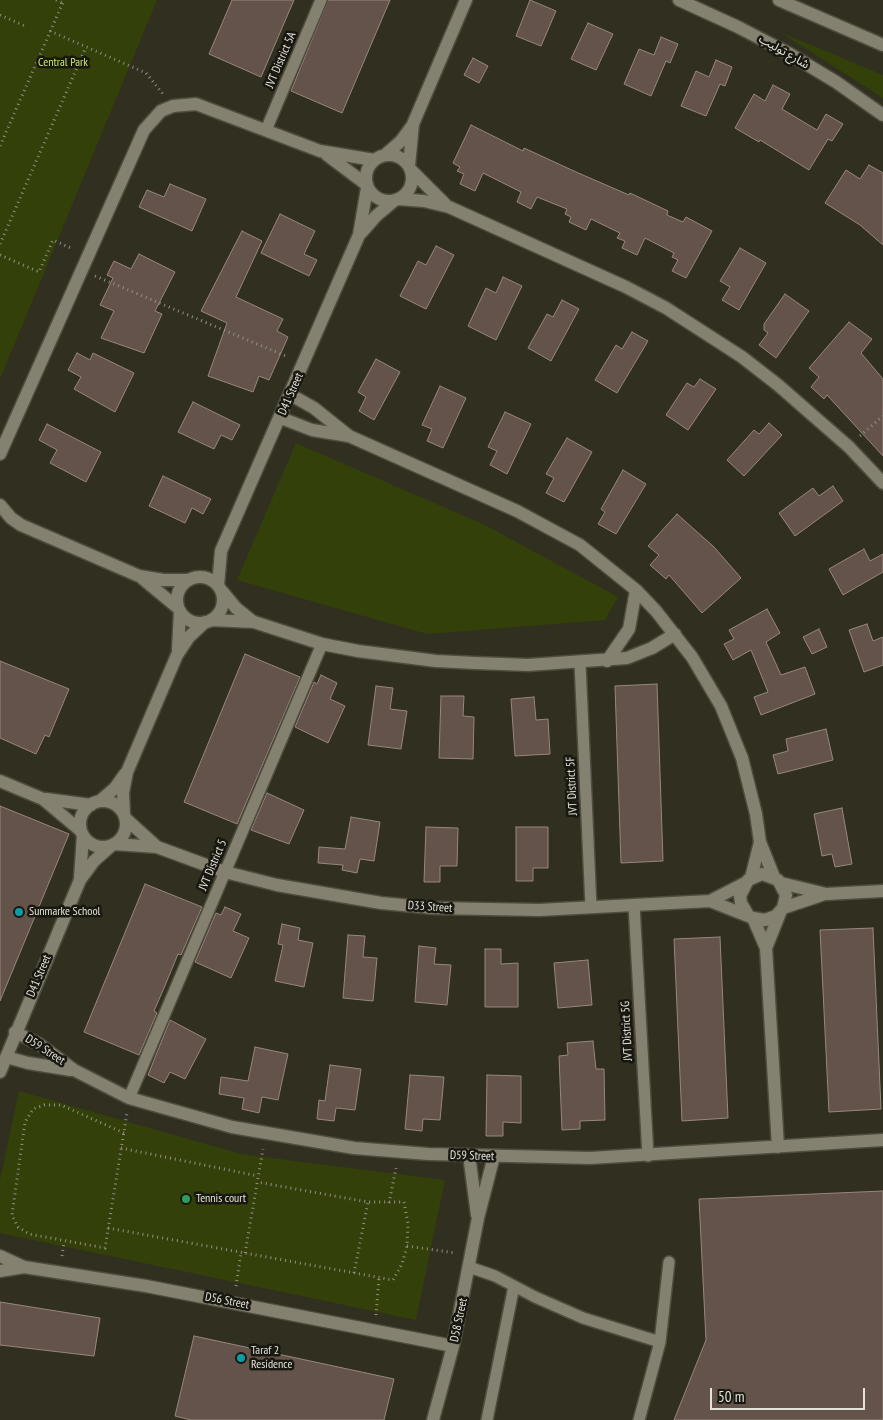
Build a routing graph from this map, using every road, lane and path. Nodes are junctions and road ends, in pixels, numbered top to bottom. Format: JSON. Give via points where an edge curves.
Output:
{"nodes":[{"id":1,"x":56,"y":0,"type":"edge"},
{"id":2,"x":321,"y":0,"type":"edge"},
{"id":3,"x":466,"y":0,"type":"edge"},
{"id":4,"x":679,"y":0,"type":"edge"},
{"id":5,"x":779,"y":0,"type":"edge"},
{"id":6,"x":63,"y":1,"type":"edge"},
{"id":7,"x":0,"y":15,"type":"edge"},
{"id":8,"x":25,"y":26,"type":"dead end"},
{"id":9,"x":50,"y":31,"type":"junction"},
{"id":10,"x":883,"y":45,"type":"edge"},
{"id":11,"x":86,"y":47,"type":"junction"},
{"id":12,"x":173,"y":106,"type":"junction"},
{"id":13,"x":883,"y":115,"type":"edge"},
{"id":14,"x":413,"y":124,"type":"junction"},
{"id":15,"x":266,"y":130,"type":"junction"},
{"id":16,"x":0,"y":146,"type":"edge"},
{"id":17,"x":320,"y":152,"type":"junction"},
{"id":18,"x":380,"y":157,"type":"junction"},
{"id":19,"x":410,"y":168,"type":"junction"},
{"id":20,"x":367,"y":187,"type":"junction"},
{"id":21,"x":397,"y":200,"type":"junction"},
{"id":22,"x":449,"y":207,"type":"junction"},
{"id":23,"x":359,"y":235,"type":"junction"},
{"id":24,"x":0,"y":244,"type":"edge"},
{"id":25,"x":0,"y":255,"type":"edge"},
{"id":26,"x":88,"y":255,"type":"junction"},
{"id":27,"x":82,"y":270,"type":"junction"},
{"id":28,"x":304,"y":364,"type":"junction"},
{"id":29,"x":291,"y":395,"type":"junction"},
{"id":30,"x":883,"y":416,"type":"edge"},
{"id":31,"x":280,"y":418,"type":"junction"},
{"id":32,"x":350,"y":436,"type":"junction"},
{"id":33,"x":849,"y":447,"type":"junction"},
{"id":34,"x":0,"y":454,"type":"edge"},
{"id":35,"x":883,"y":483,"type":"edge"},
{"id":36,"x":0,"y":505,"type":"edge"},
{"id":37,"x":221,"y":551,"type":"junction"},
{"id":38,"x":139,"y":576,"type":"junction"},
{"id":39,"x":191,"y":579,"type":"junction"},
{"id":40,"x":220,"y":588,"type":"junction"},
{"id":41,"x":636,"y":590,"type":"junction"},
{"id":42,"x":179,"y":610,"type":"junction"},
{"id":43,"x":208,"y":621,"type":"junction"},
{"id":44,"x":254,"y":622,"type":"junction"},
{"id":45,"x":675,"y":634,"type":"junction"},
{"id":46,"x":322,"y":644,"type":"junction"},
{"id":47,"x":177,"y":655,"type":"junction"},
{"id":48,"x":607,"y":660,"type":"junction"},
{"id":49,"x":580,"y":663,"type":"junction"},
{"id":50,"x":127,"y":772,"type":"junction"},
{"id":51,"x":0,"y":781,"type":"edge"},
{"id":52,"x":43,"y":799,"type":"junction"},
{"id":53,"x":95,"y":803,"type":"junction"},
{"id":54,"x":124,"y":816,"type":"junction"},
{"id":55,"x":82,"y":833,"type":"junction"},
{"id":56,"x":760,"y":842,"type":"junction"},
{"id":57,"x":113,"y":845,"type":"junction"},
{"id":58,"x":157,"y":847,"type":"junction"},
{"id":59,"x":225,"y":872,"type":"junction"},
{"id":60,"x":80,"y":880,"type":"junction"},
{"id":61,"x":778,"y":880,"type":"junction"},
{"id":62,"x":748,"y":881,"type":"junction"},
{"id":63,"x":883,"y":891,"type":"edge"},
{"id":64,"x":826,"y":894,"type":"junction"},
{"id":65,"x":710,"y":901,"type":"junction"},
{"id":66,"x":634,"y":905,"type":"junction"},
{"id":67,"x":592,"y":907,"type":"junction"},
{"id":68,"x":782,"y":910,"type":"junction"},
{"id":69,"x":751,"y":916,"type":"junction"},
{"id":70,"x":766,"y":948,"type":"junction"},
{"id":71,"x":15,"y":1032,"type":"junction"},
{"id":72,"x":6,"y":1057,"type":"junction"},
{"id":73,"x":74,"y":1070,"type":"junction"},
{"id":74,"x":0,"y":1072,"type":"edge"},
{"id":75,"x":130,"y":1098,"type":"junction"},
{"id":76,"x":124,"y":1133,"type":"junction"},
{"id":77,"x":266,"y":1134,"type":"junction"},
{"id":78,"x":883,"y":1140,"type":"edge"},
{"id":79,"x":778,"y":1147,"type":"junction"},
{"id":80,"x":121,"y":1148,"type":"junction"},
{"id":81,"x":399,"y":1152,"type":"junction"},
{"id":82,"x":469,"y":1156,"type":"junction"},
{"id":83,"x":494,"y":1156,"type":"junction"},
{"id":84,"x":648,"y":1156,"type":"junction"},
{"id":85,"x":258,"y":1176,"type":"junction"},
{"id":86,"x":257,"y":1182,"type":"junction"},
{"id":87,"x":368,"y":1202,"type":"junction"},
{"id":88,"x":389,"y":1203,"type":"junction"},
{"id":89,"x":478,"y":1218,"type":"junction"},
{"id":90,"x":108,"y":1228,"type":"junction"},
{"id":91,"x":407,"y":1246,"type":"junction"},
{"id":92,"x":243,"y":1253,"type":"junction"},
{"id":93,"x":0,"y":1256,"type":"edge"},
{"id":94,"x":471,"y":1261,"type":"junction"},
{"id":95,"x":668,"y":1262,"type":"dead end"},
{"id":96,"x":24,"y":1268,"type":"junction"},
{"id":97,"x":0,"y":1271,"type":"edge"},
{"id":98,"x":354,"y":1273,"type":"junction"},
{"id":99,"x":379,"y":1278,"type":"junction"},
{"id":100,"x":514,"y":1286,"type":"junction"},
{"id":101,"x":233,"y":1302,"type":"junction"},
{"id":102,"x":392,"y":1334,"type":"junction"},
{"id":103,"x":660,"y":1342,"type":"junction"},
{"id":104,"x":454,"y":1346,"type":"junction"},
{"id":105,"x":433,"y":1420,"type":"edge"},
{"id":106,"x":487,"y":1420,"type":"edge"},
{"id":107,"x":639,"y":1420,"type":"edge"}],
"edges":[{"from":1,"to":6,"type":"path"},
{"from":2,"to":15,"type":"lane","name":"JVT District 5A"},
{"from":3,"to":14,"type":"street"},
{"from":4,"to":13,"type":"street","name":"شارع توليب","via":[[788,53]]},
{"from":5,"to":10,"type":"street"},
{"from":6,"to":9,"type":"path"},
{"from":7,"to":8,"type":"path"},
{"from":9,"to":11,"type":"path"},
{"from":9,"to":16,"type":"path"},
{"from":11,"to":12,"type":"path","via":[[146,74]]},
{"from":11,"to":24,"type":"path"},
{"from":12,"to":15,"type":"street","via":[[207,106]]},
{"from":12,"to":26,"type":"street","via":[[151,120],[144,130]]},
{"from":14,"to":18,"type":"street","via":[[401,140]]},
{"from":14,"to":19,"type":"street"},
{"from":15,"to":17,"type":"street"},
{"from":17,"to":18,"type":"street"},
{"from":17,"to":20,"type":"street"},
{"from":18,"to":19,"type":"street","via":[[401,158]]},
{"from":18,"to":20,"type":"street","via":[[366,174]]},
{"from":19,"to":21,"type":"street","via":[[410,188]]},
{"from":19,"to":22,"type":"street"},
{"from":20,"to":21,"type":"street","via":[[382,200]]},
{"from":20,"to":23,"type":"street","name":"D41 Street"},
{"from":21,"to":22,"type":"street"},
{"from":21,"to":23,"type":"street","name":"D41 Street"},
{"from":22,"to":33,"type":"street","via":[[666,308],[742,357]]},
{"from":23,"to":28,"type":"street","name":"D41 Street"},
{"from":25,"to":26,"type":"path","via":[[40,272],[54,240]]},
{"from":26,"to":27,"type":"street"},
{"from":27,"to":28,"type":"path"},
{"from":27,"to":34,"type":"street"},
{"from":28,"to":29,"type":"street","name":"D41 Street"},
{"from":29,"to":31,"type":"street","name":"D41 Street"},
{"from":29,"to":32,"type":"street"},
{"from":30,"to":33,"type":"path"},
{"from":31,"to":32,"type":"street","via":[[312,430]]},
{"from":31,"to":37,"type":"street","name":"D41 Street"},
{"from":32,"to":41,"type":"street","via":[[549,527],[580,545]]},
{"from":33,"to":35,"type":"street"},
{"from":36,"to":38,"type":"street","via":[[21,524]]},
{"from":37,"to":39,"type":"street","name":"D41 Street","via":[[209,566]]},
{"from":37,"to":40,"type":"street","name":"D41 Street"},
{"from":38,"to":39,"type":"street","via":[[163,580]]},
{"from":38,"to":42,"type":"street"},
{"from":39,"to":40,"type":"street","via":[[207,578]]},
{"from":39,"to":42,"type":"street","via":[[179,590]]},
{"from":40,"to":43,"type":"street","via":[[220,610]]},
{"from":40,"to":44,"type":"street","via":[[236,608]]},
{"from":41,"to":45,"type":"street"},
{"from":41,"to":48,"type":"street","via":[[629,629]]},
{"from":42,"to":43,"type":"street","via":[[193,622]]},
{"from":42,"to":47,"type":"street"},
{"from":43,"to":44,"type":"street"},
{"from":43,"to":47,"type":"street","via":[[189,637]]},
{"from":44,"to":46,"type":"street"},
{"from":45,"to":48,"type":"street","via":[[640,654]]},
{"from":45,"to":56,"type":"street","via":[[707,681],[732,732],[750,786]]},
{"from":46,"to":49,"type":"street","via":[[436,661],[528,665]]},
{"from":46,"to":59,"type":"lane","name":"JVT District 5"},
{"from":47,"to":50,"type":"street"},
{"from":48,"to":49,"type":"street"},
{"from":49,"to":67,"type":"lane","name":"JVT District 5F"},
{"from":50,"to":53,"type":"street","via":[[115,788]]},
{"from":50,"to":54,"type":"street","via":[[123,793]]},
{"from":51,"to":52,"type":"street"},
{"from":52,"to":53,"type":"street"},
{"from":52,"to":55,"type":"street"},
{"from":53,"to":54,"type":"street","via":[[116,805]]},
{"from":53,"to":55,"type":"street","via":[[83,813]]},
{"from":54,"to":57,"type":"street","via":[[123,836]]},
{"from":54,"to":58,"type":"street","name":"D33 Street"},
{"from":55,"to":57,"type":"street","via":[[96,846]]},
{"from":55,"to":60,"type":"street","name":"D41 Street"},
{"from":56,"to":61,"type":"street"},
{"from":56,"to":62,"type":"street"},
{"from":57,"to":58,"type":"street","name":"D33 Street"},
{"from":57,"to":60,"type":"street","name":"D41 Street"},
{"from":58,"to":59,"type":"street","name":"D33 Street"},
{"from":59,"to":67,"type":"street","name":"D33 Street","via":[[329,896],[390,904],[486,910]]},
{"from":59,"to":75,"type":"lane","name":"JVT District 5"},
{"from":60,"to":71,"type":"street","name":"D41 Street"},
{"from":61,"to":62,"type":"street","via":[[762,874]]},
{"from":61,"to":64,"type":"street"},
{"from":61,"to":68,"type":"street","via":[[786,895]]},
{"from":62,"to":65,"type":"street","name":"D33 Street"},
{"from":62,"to":69,"type":"street","via":[[740,896]]},
{"from":63,"to":64,"type":"street"},
{"from":64,"to":68,"type":"street"},
{"from":65,"to":66,"type":"street","name":"D33 Street"},
{"from":65,"to":69,"type":"street","name":"D33 Street"},
{"from":66,"to":67,"type":"street","name":"D33 Street"},
{"from":66,"to":84,"type":"lane","name":"JVT District 5G"},
{"from":68,"to":69,"type":"street","via":[[765,920]]},
{"from":68,"to":70,"type":"street"},
{"from":69,"to":70,"type":"street"},
{"from":70,"to":79,"type":"street"},
{"from":71,"to":72,"type":"street","name":"D41 Street"},
{"from":71,"to":73,"type":"street","name":"D59 Street","via":[[39,1044]]},
{"from":72,"to":73,"type":"street","name":"D59 Street"},
{"from":72,"to":74,"type":"street","name":"D41 Street"},
{"from":73,"to":75,"type":"street","name":"D59 Street"},
{"from":75,"to":76,"type":"path"},
{"from":75,"to":77,"type":"street","name":"D59 Street"},
{"from":76,"to":80,"type":"path"},
{"from":76,"to":90,"type":"path","via":[[69,1108],[52,1104],[33,1109],[25,1122],[12,1215],[18,1227],[29,1234],[105,1248]]},
{"from":77,"to":81,"type":"street","name":"D59 Street"},
{"from":77,"to":85,"type":"path"},
{"from":78,"to":79,"type":"street","name":"D59 Street"},
{"from":79,"to":84,"type":"street","name":"D59 Street"},
{"from":80,"to":85,"type":"path"},
{"from":80,"to":90,"type":"path"},
{"from":81,"to":82,"type":"street","name":"D59 Street"},
{"from":81,"to":88,"type":"path"},
{"from":82,"to":83,"type":"street","name":"D59 Street"},
{"from":82,"to":89,"type":"street","name":"D58 Street"},
{"from":83,"to":84,"type":"street","name":"D59 Street"},
{"from":83,"to":89,"type":"street","name":"D58 Street"},
{"from":85,"to":86,"type":"path"},
{"from":86,"to":87,"type":"path"},
{"from":86,"to":92,"type":"path"},
{"from":87,"to":88,"type":"path"},
{"from":87,"to":98,"type":"path"},
{"from":88,"to":91,"type":"path","via":[[404,1202]]},
{"from":89,"to":94,"type":"street","name":"D58 Street"},
{"from":90,"to":92,"type":"path"},
{"from":91,"to":94,"type":"path"},
{"from":91,"to":99,"type":"path","via":[[393,1280]]},
{"from":92,"to":98,"type":"path"},
{"from":92,"to":101,"type":"path"},
{"from":93,"to":96,"type":"street"},
{"from":94,"to":100,"type":"lane"},
{"from":94,"to":104,"type":"street","name":"D58 Street"},
{"from":95,"to":103,"type":"lane"},
{"from":96,"to":97,"type":"street","name":"D56 Street"},
{"from":96,"to":101,"type":"street","name":"D56 Street"},
{"from":98,"to":99,"type":"path"},
{"from":99,"to":102,"type":"path","via":[[376,1316],[394,1320]]},
{"from":100,"to":103,"type":"lane","via":[[583,1318]]},
{"from":100,"to":106,"type":"lane"},
{"from":101,"to":102,"type":"street","name":"D56 Street"},
{"from":102,"to":104,"type":"street","name":"D56 Street"},
{"from":103,"to":107,"type":"lane"},
{"from":104,"to":105,"type":"street","name":"D58 Street"}]}
